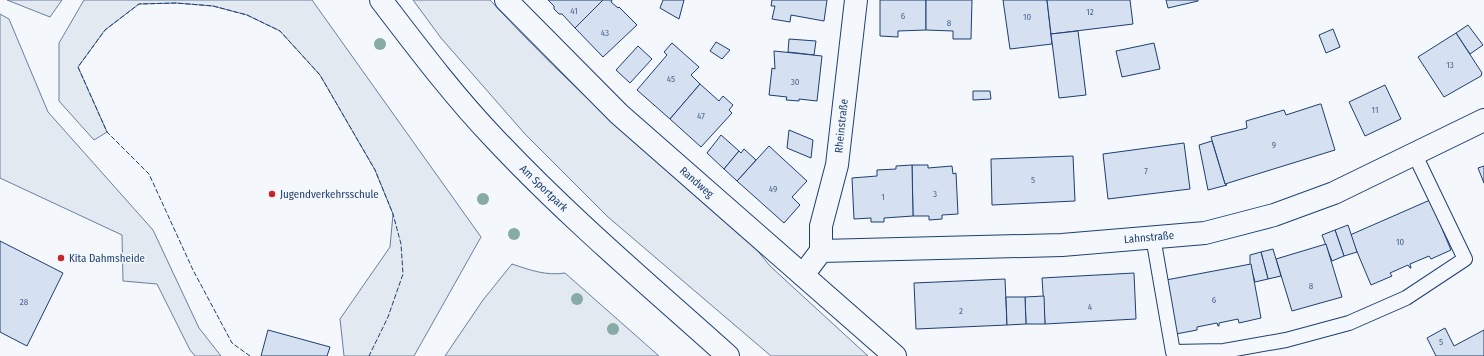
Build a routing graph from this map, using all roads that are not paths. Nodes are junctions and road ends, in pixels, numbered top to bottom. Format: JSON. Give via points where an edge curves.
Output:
{"nodes":[{"id":1,"x":381,"y":0,"type":"edge"},
{"id":2,"x":506,"y":0,"type":"edge"},
{"id":3,"x":856,"y":0,"type":"edge"},
{"id":4,"x":1484,"y":120,"type":"edge"},
{"id":5,"x":1414,"y":155,"type":"junction"},
{"id":6,"x":1153,"y":237,"type":"junction"},
{"id":7,"x":821,"y":251,"type":"junction"},
{"id":8,"x":803,"y":274,"type":"junction"},
{"id":9,"x":728,"y":356,"type":"edge"},
{"id":10,"x":895,"y":356,"type":"edge"}],
"edges":[{"from":1,"to":9,"type":"street","name":"Am Sportpark","via":[[441,78],[498,143],[550,195]]},
{"from":2,"to":8,"type":"street","name":"Randweg","via":[[619,114]]},
{"from":3,"to":7,"type":"street","name":"Rheinstraße","via":[[837,164],[821,226]]},
{"from":4,"to":5,"type":"street","name":"Lahnstraße"},
{"from":5,"to":6,"type":"street","name":"Lahnstraße","via":[[1334,193],[1274,215],[1205,233]]},
{"from":5,"to":6,"type":"lane","via":[[1465,259],[1406,298],[1349,323],[1286,340],[1224,351],[1173,352]]},
{"from":6,"to":7,"type":"street","name":"Lahnstraße","via":[[1062,245]]},
{"from":7,"to":8,"type":"street"},
{"from":8,"to":10,"type":"street","name":"Randweg"}]}
